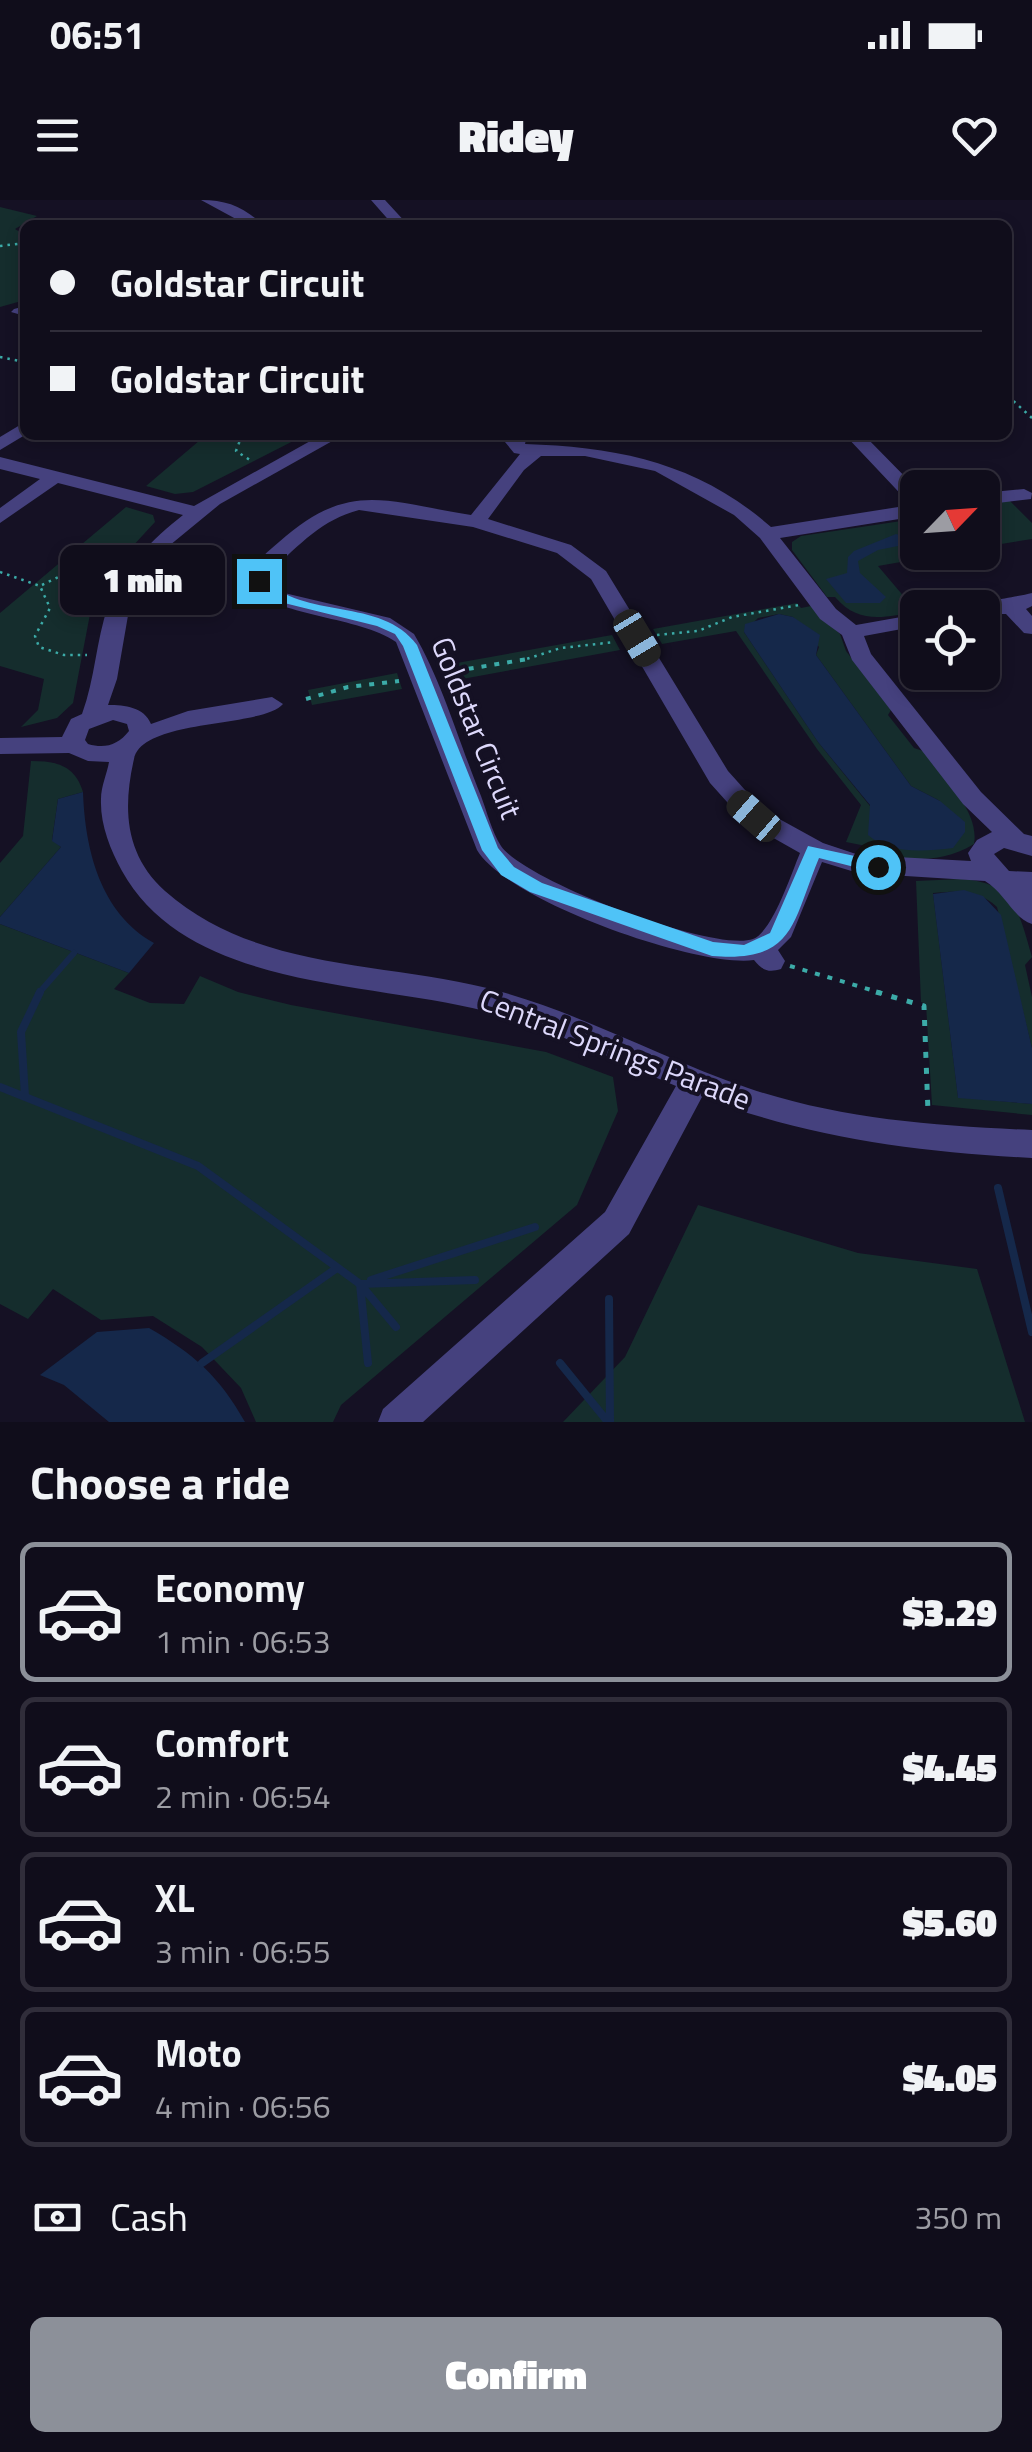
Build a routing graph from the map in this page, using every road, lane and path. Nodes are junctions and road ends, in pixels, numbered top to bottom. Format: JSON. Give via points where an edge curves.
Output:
{"nodes":[{"id":1,"x":208,"y":200,"type":"edge"},
{"id":2,"x":378,"y":200,"type":"edge"},
{"id":3,"x":384,"y":218,"type":"dead end"},
{"id":4,"x":250,"y":220,"type":"edge"},
{"id":5,"x":367,"y":220,"type":"edge"},
{"id":6,"x":396,"y":220,"type":"edge"},
{"id":7,"x":1012,"y":400,"type":"edge"},
{"id":8,"x":1032,"y":418,"type":"edge"},
{"id":9,"x":240,"y":440,"type":"edge"},
{"id":10,"x":325,"y":440,"type":"edge"},
{"id":11,"x":859,"y":440,"type":"edge"},
{"id":12,"x":533,"y":446,"type":"edge"},
{"id":13,"x":0,"y":463,"type":"edge"},
{"id":14,"x":257,"y":464,"type":"dead end"},
{"id":15,"x":54,"y":476,"type":"junction"},
{"id":16,"x":900,"y":483,"type":"edge"},
{"id":17,"x":1024,"y":495,"type":"dead end"},
{"id":18,"x":1000,"y":497,"type":"edge"},
{"id":19,"x":196,"y":512,"type":"junction"},
{"id":20,"x":900,"y":513,"type":"edge"},
{"id":21,"x":0,"y":517,"type":"edge"},
{"id":22,"x":476,"y":522,"type":"junction"},
{"id":23,"x":767,"y":534,"type":"junction"},
{"id":24,"x":133,"y":550,"type":"dead end"},
{"id":25,"x":0,"y":572,"type":"edge"},
{"id":26,"x":40,"y":586,"type":"junction"},
{"id":27,"x":1022,"y":603,"type":"edge"},
{"id":28,"x":805,"y":604,"type":"dead end"},
{"id":29,"x":900,"y":623,"type":"edge"},
{"id":30,"x":1032,"y":628,"type":"edge"},
{"id":31,"x":852,"y":632,"type":"junction"},
{"id":32,"x":648,"y":636,"type":"dead end"},
{"id":33,"x":626,"y":640,"type":"dead end"},
{"id":34,"x":87,"y":655,"type":"dead end"},
{"id":35,"x":434,"y":675,"type":"dead end"},
{"id":36,"x":106,"y":679,"type":"junction"},
{"id":37,"x":410,"y":679,"type":"dead end"},
{"id":38,"x":306,"y":699,"type":"dead end"},
{"id":39,"x":272,"y":704,"type":"dead end"},
{"id":40,"x":129,"y":730,"type":"junction"},
{"id":41,"x":84,"y":736,"type":"junction"},
{"id":42,"x":0,"y":746,"type":"edge"},
{"id":43,"x":114,"y":788,"type":"junction"},
{"id":44,"x":814,"y":850,"type":"junction"},
{"id":45,"x":1007,"y":860,"type":"edge"},
{"id":46,"x":1032,"y":914,"type":"edge"},
{"id":47,"x":766,"y":954,"type":"junction"},
{"id":48,"x":695,"y":1080,"type":"junction"},
{"id":49,"x":928,"y":1117,"type":"dead end"},
{"id":50,"x":1032,"y":1144,"type":"edge"},
{"id":51,"x":396,"y":1422,"type":"edge"}],
"edges":[{"from":1,"to":4,"type":"street"},
{"from":2,"to":6,"type":"street"},
{"from":3,"to":5,"type":"path"},
{"from":7,"to":8,"type":"path"},
{"from":9,"to":14,"type":"path","via":[[236,451]]},
{"from":10,"to":19,"type":"street"},
{"from":11,"to":16,"type":"street"},
{"from":12,"to":22,"type":"street"},
{"from":12,"to":23,"type":"street","via":[[668,470],[742,511]]},
{"from":13,"to":15,"type":"street"},
{"from":15,"to":19,"type":"street"},
{"from":15,"to":21,"type":"street"},
{"from":17,"to":18,"type":"street"},
{"from":19,"to":36,"type":"street","via":[[156,546],[130,582],[113,625]]},
{"from":20,"to":23,"type":"street"},
{"from":22,"to":44,"type":"street","name":"Goldstar Circuit","via":[[564,548],[594,569],[728,790],[773,830]]},
{"from":22,"to":47,"type":"street","name":"Goldstar Circuit","via":[[367,504],[342,508],[297,534],[262,568],[259,581],[273,596],[400,632],[490,850],[508,871],[712,949]]},
{"from":23,"to":31,"type":"street","via":[[828,614]]},
{"from":24,"to":26,"type":"path","via":[[102,553]]},
{"from":25,"to":26,"type":"path"},
{"from":26,"to":34,"type":"path","via":[[50,608],[36,644]]},
{"from":27,"to":30,"type":"street"},
{"from":28,"to":32,"type":"path","via":[[698,631]]},
{"from":29,"to":31,"type":"street"},
{"from":31,"to":45,"type":"street","via":[[860,655],[972,798]]},
{"from":33,"to":35,"type":"path"},
{"from":36,"to":40,"type":"street"},
{"from":36,"to":41,"type":"street"},
{"from":37,"to":38,"type":"path"},
{"from":39,"to":40,"type":"street"},
{"from":40,"to":41,"type":"street"},
{"from":40,"to":41,"type":"street"},
{"from":40,"to":43,"type":"street","name":"Central Springs Parade"},
{"from":41,"to":42,"type":"street"},
{"from":41,"to":43,"type":"street","name":"Central Springs Parade"},
{"from":43,"to":48,"type":"street","name":"Central Springs Parade","via":[[120,838],[139,879],[177,916],[228,947],[290,968],[378,977],[490,1000]]},
{"from":44,"to":45,"type":"street","name":"Goldstar Circuit","via":[[878,867],[941,869]]},
{"from":44,"to":47,"type":"street"},
{"from":45,"to":46,"type":"street"},
{"from":47,"to":49,"type":"path","via":[[924,1006]]},
{"from":48,"to":50,"type":"street","name":"Central Springs Parade","via":[[851,1129]]},
{"from":48,"to":51,"type":"street","via":[[617,1223]]}]}
